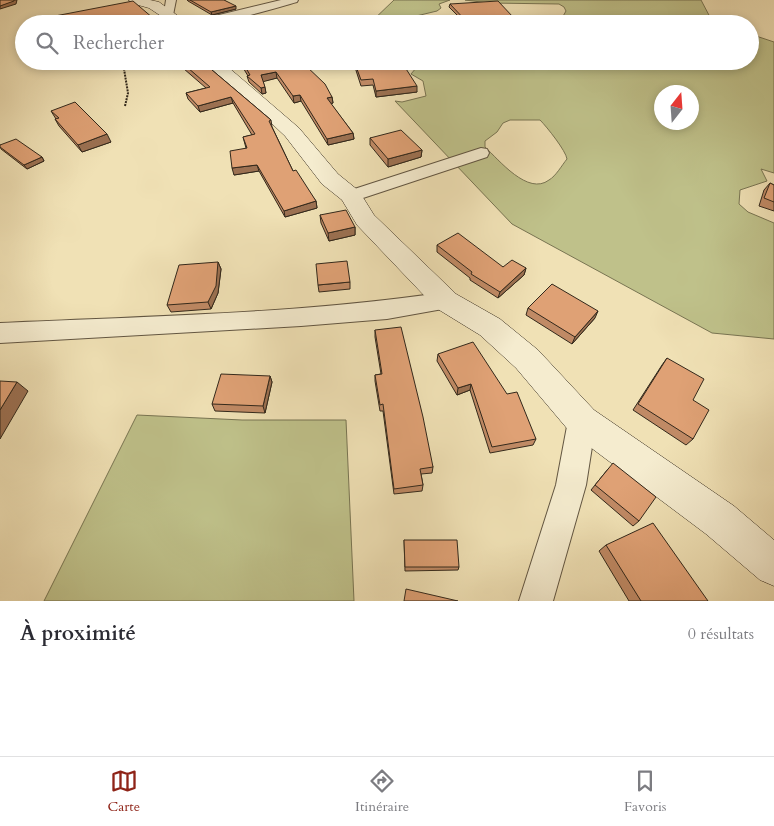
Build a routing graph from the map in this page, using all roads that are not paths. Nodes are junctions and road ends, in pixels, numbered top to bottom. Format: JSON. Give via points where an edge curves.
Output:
{"nodes":[{"id":1,"x":135,"y":0,"type":"edge"},
{"id":2,"x":293,"y":0,"type":"edge"},
{"id":3,"x":170,"y":7,"type":"edge"},
{"id":4,"x":237,"y":15,"type":"edge"},
{"id":5,"x":222,"y":70,"type":"edge"},
{"id":6,"x":481,"y":154,"type":"dead end"},
{"id":7,"x":351,"y":196,"type":"junction"},
{"id":8,"x":446,"y":300,"type":"junction"},
{"id":9,"x":0,"y":333,"type":"edge"},
{"id":10,"x":582,"y":421,"type":"junction"},
{"id":11,"x":774,"y":566,"type":"edge"},
{"id":12,"x":536,"y":601,"type":"edge"}],
"edges":[{"from":1,"to":3,"type":"street"},
{"from":2,"to":4,"type":"street"},
{"from":5,"to":7,"type":"street","via":[[292,132],[330,179]]},
{"from":6,"to":7,"type":"street"},
{"from":7,"to":8,"type":"street","via":[[365,220]]},
{"from":8,"to":9,"type":"street","via":[[386,310],[301,317]]},
{"from":8,"to":10,"type":"street","via":[[490,327],[527,359]]},
{"from":10,"to":11,"type":"street","via":[[720,520]]},
{"from":10,"to":12,"type":"street","via":[[571,486]]}]}
